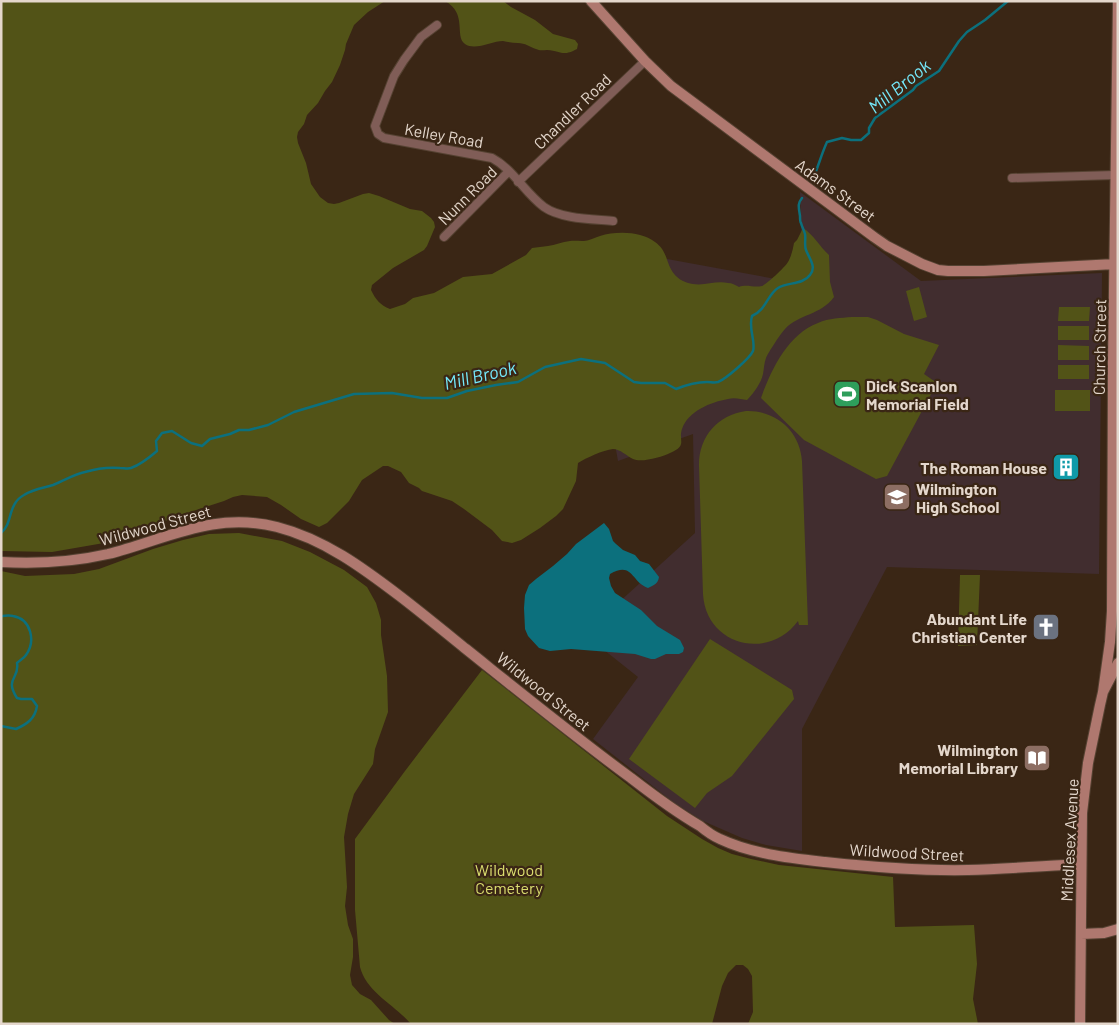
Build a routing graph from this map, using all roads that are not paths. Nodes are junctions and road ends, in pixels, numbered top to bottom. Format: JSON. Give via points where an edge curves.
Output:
{"nodes":[{"id":1,"x":591,"y":1,"type":"edge"},
{"id":2,"x":1118,"y":1,"type":"edge"},
{"id":3,"x":437,"y":26,"type":"dead end"},
{"id":4,"x":645,"y":61,"type":"junction"},
{"id":5,"x":509,"y":171,"type":"junction"},
{"id":6,"x":1115,"y":176,"type":"junction"},
{"id":7,"x":1012,"y":178,"type":"dead end"},
{"id":8,"x":518,"y":182,"type":"junction"},
{"id":9,"x":613,"y":221,"type":"dead end"},
{"id":10,"x":444,"y":237,"type":"dead end"},
{"id":11,"x":1116,"y":264,"type":"edge"},
{"id":12,"x":3,"y":562,"type":"edge"},
{"id":13,"x":1115,"y":612,"type":"edge"},
{"id":14,"x":1118,"y":663,"type":"edge"},
{"id":15,"x":1103,"y":692,"type":"junction"},
{"id":16,"x":1081,"y":864,"type":"junction"},
{"id":17,"x":1118,"y":929,"type":"edge"},
{"id":18,"x":1081,"y":934,"type":"junction"},
{"id":19,"x":1080,"y":1024,"type":"edge"}],
"edges":[{"from":1,"to":4,"type":"street","name":"Adams Street"},
{"from":2,"to":6,"type":"street","name":"Church Street"},
{"from":3,"to":5,"type":"street","name":"Kelley Road","via":[[421,37],[399,67],[377,120],[377,131],[384,138],[490,157]]},
{"from":4,"to":8,"type":"street","name":"Chandler Road"},
{"from":4,"to":11,"type":"street","name":"Adams Street","via":[[664,80],[874,237],[922,264],[938,270],[963,272]]},
{"from":5,"to":8,"type":"street","name":"Kelley Road"},
{"from":5,"to":10,"type":"street","name":"Nunn Road"},
{"from":6,"to":7,"type":"street"},
{"from":6,"to":11,"type":"street","name":"Church Street"},
{"from":8,"to":9,"type":"street","name":"Kelley Road","via":[[549,210],[574,217]]},
{"from":11,"to":13,"type":"street","name":"Church Street","via":[[1113,363]]},
{"from":12,"to":16,"type":"street","name":"Wildwood Street","via":[[86,558],[212,524],[239,522],[277,527],[303,535],[351,560],[604,758],[673,810],[719,839],[775,855],[862,866],[963,870]]},
{"from":13,"to":15,"type":"street","name":"Church Street"},
{"from":14,"to":15,"type":"street","name":"Middlesex Avenue"},
{"from":15,"to":16,"type":"street","name":"Middlesex Avenue","via":[[1086,778]]},
{"from":16,"to":18,"type":"street","name":"Middlesex Avenue"},
{"from":17,"to":18,"type":"street"},
{"from":18,"to":19,"type":"street","name":"Middlesex Avenue"}]}
